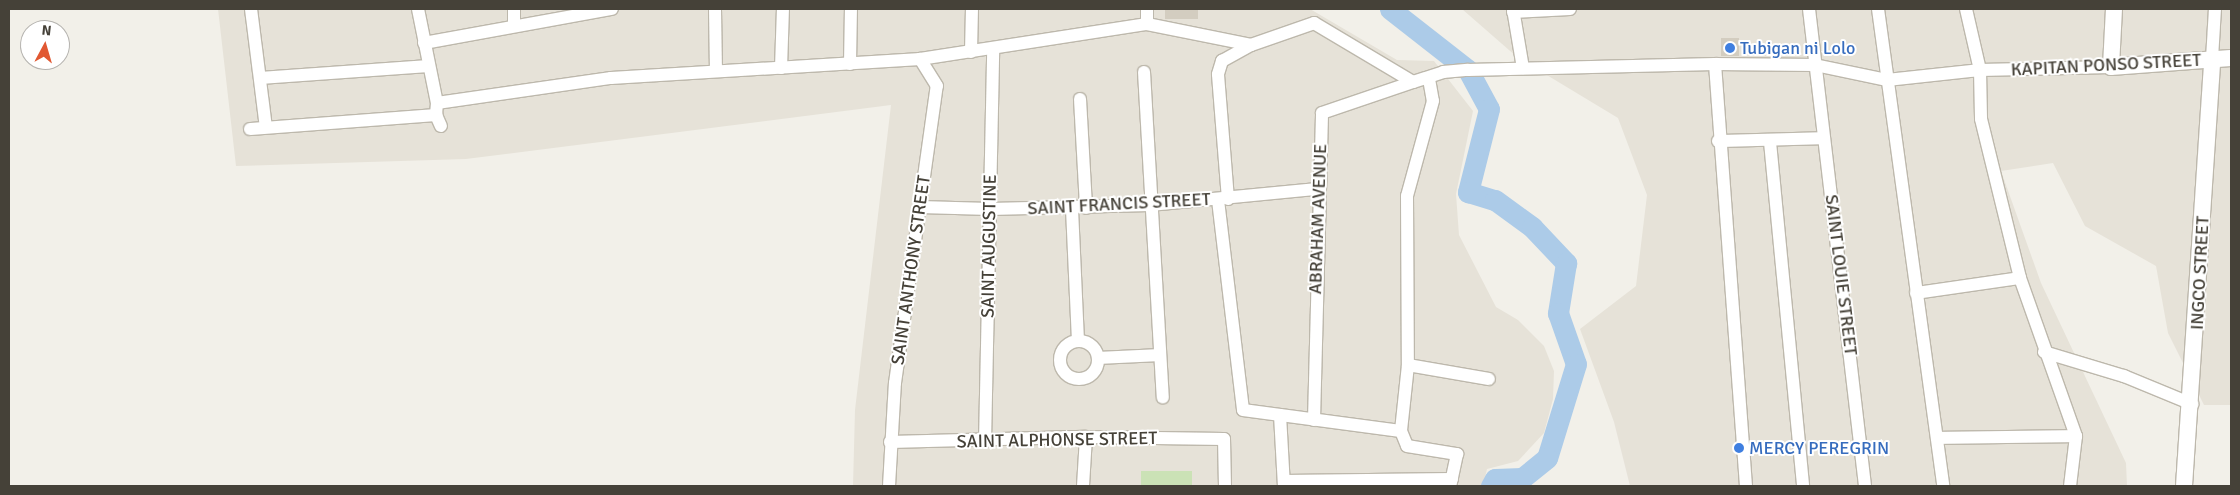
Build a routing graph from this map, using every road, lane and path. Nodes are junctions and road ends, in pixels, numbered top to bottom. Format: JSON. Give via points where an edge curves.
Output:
{"nodes":[{"id":1,"x":251,"y":9,"type":"edge"},
{"id":2,"x":418,"y":9,"type":"edge"},
{"id":3,"x":514,"y":9,"type":"edge"},
{"id":4,"x":611,"y":9,"type":"edge"},
{"id":5,"x":715,"y":9,"type":"edge"},
{"id":6,"x":783,"y":9,"type":"edge"},
{"id":7,"x":851,"y":9,"type":"edge"},
{"id":8,"x":972,"y":9,"type":"edge"},
{"id":9,"x":1147,"y":9,"type":"edge"},
{"id":10,"x":1570,"y":9,"type":"edge"},
{"id":11,"x":1809,"y":9,"type":"edge"},
{"id":12,"x":1878,"y":9,"type":"edge"},
{"id":13,"x":1966,"y":9,"type":"edge"},
{"id":14,"x":2114,"y":9,"type":"edge"},
{"id":15,"x":2215,"y":9,"type":"edge"},
{"id":16,"x":1513,"y":11,"type":"edge"},
{"id":17,"x":562,"y":13,"type":"edge"},
{"id":18,"x":1147,"y":24,"type":"junction"},
{"id":19,"x":514,"y":26,"type":"junction"},
{"id":20,"x":424,"y":43,"type":"junction"},
{"id":21,"x":1251,"y":45,"type":"junction"},
{"id":22,"x":993,"y":49,"type":"junction"},
{"id":23,"x":971,"y":52,"type":"junction"},
{"id":24,"x":2231,"y":58,"type":"edge"},
{"id":25,"x":920,"y":59,"type":"junction"},
{"id":26,"x":2212,"y":60,"type":"junction"},
{"id":27,"x":850,"y":64,"type":"junction"},
{"id":28,"x":1715,"y":64,"type":"junction"},
{"id":29,"x":1814,"y":65,"type":"junction"},
{"id":30,"x":429,"y":66,"type":"junction"},
{"id":31,"x":2111,"y":67,"type":"junction"},
{"id":32,"x":781,"y":68,"type":"junction"},
{"id":33,"x":1523,"y":68,"type":"junction"},
{"id":34,"x":716,"y":70,"type":"junction"},
{"id":35,"x":1980,"y":70,"type":"junction"},
{"id":36,"x":1144,"y":72,"type":"dead end"},
{"id":37,"x":260,"y":78,"type":"junction"},
{"id":38,"x":1429,"y":79,"type":"junction"},
{"id":39,"x":1887,"y":80,"type":"junction"},
{"id":40,"x":1413,"y":82,"type":"junction"},
{"id":41,"x":1080,"y":99,"type":"dead end"},
{"id":42,"x":438,"y":115,"type":"junction"},
{"id":43,"x":266,"y":127,"type":"junction"},
{"id":44,"x":250,"y":128,"type":"dead end"},
{"id":45,"x":1823,"y":138,"type":"junction"},
{"id":46,"x":1718,"y":141,"type":"junction"},
{"id":47,"x":1770,"y":142,"type":"junction"},
{"id":48,"x":1317,"y":189,"type":"junction"},
{"id":49,"x":1223,"y":199,"type":"junction"},
{"id":50,"x":1150,"y":205,"type":"junction"},
{"id":51,"x":920,"y":207,"type":"junction"},
{"id":52,"x":1086,"y":208,"type":"junction"},
{"id":53,"x":1072,"y":209,"type":"junction"},
{"id":54,"x":990,"y":210,"type":"junction"},
{"id":55,"x":2020,"y":278,"type":"junction"},
{"id":56,"x":1916,"y":293,"type":"junction"},
{"id":57,"x":1078,"y":341,"type":"junction"},
{"id":58,"x":2044,"y":352,"type":"junction"},
{"id":59,"x":1160,"y":355,"type":"junction"},
{"id":60,"x":1098,"y":358,"type":"junction"},
{"id":61,"x":1408,"y":365,"type":"junction"},
{"id":62,"x":1490,"y":379,"type":"dead end"},
{"id":63,"x":1163,"y":397,"type":"dead end"},
{"id":64,"x":2192,"y":404,"type":"junction"},
{"id":65,"x":1280,"y":415,"type":"junction"},
{"id":66,"x":1314,"y":420,"type":"junction"},
{"id":67,"x":1401,"y":431,"type":"junction"},
{"id":68,"x":2076,"y":436,"type":"junction"},
{"id":69,"x":1086,"y":437,"type":"junction"},
{"id":70,"x":1937,"y":438,"type":"junction"},
{"id":71,"x":890,"y":442,"type":"junction"},
{"id":72,"x":984,"y":442,"type":"junction"},
{"id":73,"x":1284,"y":483,"type":"edge"},
{"id":74,"x":1451,"y":483,"type":"edge"},
{"id":75,"x":889,"y":486,"type":"edge"},
{"id":76,"x":1083,"y":486,"type":"edge"},
{"id":77,"x":1225,"y":486,"type":"edge"},
{"id":78,"x":1746,"y":486,"type":"edge"},
{"id":79,"x":1803,"y":486,"type":"edge"},
{"id":80,"x":1866,"y":486,"type":"edge"},
{"id":81,"x":1943,"y":486,"type":"edge"},
{"id":82,"x":2070,"y":486,"type":"edge"},
{"id":83,"x":2184,"y":486,"type":"edge"}],
"edges":[{"from":1,"to":37,"type":"street"},
{"from":2,"to":20,"type":"street"},
{"from":3,"to":19,"type":"street"},
{"from":4,"to":17,"type":"street"},
{"from":5,"to":34,"type":"street"},
{"from":6,"to":32,"type":"street"},
{"from":7,"to":27,"type":"street"},
{"from":8,"to":23,"type":"street"},
{"from":9,"to":18,"type":"street"},
{"from":10,"to":16,"type":"street"},
{"from":11,"to":29,"type":"street","name":"SAINT LOUIE STREET"},
{"from":12,"to":39,"type":"street"},
{"from":13,"to":35,"type":"street"},
{"from":14,"to":31,"type":"street"},
{"from":15,"to":26,"type":"street"},
{"from":16,"to":33,"type":"street"},
{"from":17,"to":19,"type":"street"},
{"from":18,"to":21,"type":"street"},
{"from":18,"to":22,"type":"street"},
{"from":19,"to":20,"type":"street"},
{"from":20,"to":30,"type":"street"},
{"from":21,"to":40,"type":"street","via":[[1314,23]]},
{"from":21,"to":49,"type":"street","via":[[1222,61],[1218,74]]},
{"from":22,"to":23,"type":"street"},
{"from":22,"to":54,"type":"street","name":"SAINT AUGUSTINE"},
{"from":23,"to":25,"type":"street"},
{"from":24,"to":26,"type":"street","name":"KAPITAN PONSO STREET"},
{"from":25,"to":27,"type":"street"},
{"from":25,"to":51,"type":"street","name":"SAINT ANTHONY STREET","via":[[937,86]]},
{"from":26,"to":31,"type":"street","name":"KAPITAN PONSO STREET"},
{"from":26,"to":64,"type":"street","name":"INGCO STREET"},
{"from":27,"to":32,"type":"street"},
{"from":28,"to":29,"type":"street","name":"KAPITAN PONSO STREET"},
{"from":28,"to":33,"type":"street","name":"KAPITAN PONSO STREET"},
{"from":28,"to":46,"type":"street"},
{"from":29,"to":39,"type":"street","name":"KAPITAN PONSO STREET"},
{"from":29,"to":45,"type":"street","name":"SAINT LOUIE STREET"},
{"from":30,"to":37,"type":"street"},
{"from":30,"to":42,"type":"street"},
{"from":31,"to":35,"type":"street","name":"KAPITAN PONSO STREET"},
{"from":32,"to":34,"type":"street"},
{"from":33,"to":38,"type":"street","name":"KAPITAN PONSO STREET","via":[[1443,72]]},
{"from":34,"to":42,"type":"street","via":[[610,78]]},
{"from":35,"to":39,"type":"street","name":"KAPITAN PONSO STREET"},
{"from":35,"to":55,"type":"street","via":[[1981,119]]},
{"from":36,"to":50,"type":"street"},
{"from":37,"to":43,"type":"street"},
{"from":38,"to":40,"type":"street","name":"KAPITAN PONSO STREET"},
{"from":38,"to":61,"type":"street","via":[[1433,101],[1407,196]]},
{"from":39,"to":56,"type":"street"},
{"from":40,"to":48,"type":"street","name":"ABRAHAM AVENUE","via":[[1322,113]]},
{"from":41,"to":52,"type":"street"},
{"from":42,"to":43,"type":"street"},
{"from":43,"to":44,"type":"street"},
{"from":45,"to":47,"type":"street"},
{"from":45,"to":80,"type":"street","name":"SAINT LOUIE STREET"},
{"from":46,"to":47,"type":"street"},
{"from":46,"to":78,"type":"street"},
{"from":47,"to":79,"type":"street"},
{"from":48,"to":49,"type":"street","name":"SAINT FRANCIS STREET"},
{"from":48,"to":66,"type":"street","name":"ABRAHAM AVENUE"},
{"from":49,"to":50,"type":"street","name":"SAINT FRANCIS STREET"},
{"from":49,"to":65,"type":"street","via":[[1243,410]]},
{"from":50,"to":52,"type":"street","name":"SAINT FRANCIS STREET"},
{"from":50,"to":59,"type":"street"},
{"from":51,"to":54,"type":"street","name":"SAINT FRANCIS STREET"},
{"from":51,"to":71,"type":"street","name":"SAINT ANTHONY STREET"},
{"from":52,"to":53,"type":"street","name":"SAINT FRANCIS STREET"},
{"from":53,"to":54,"type":"street","name":"SAINT FRANCIS STREET"},
{"from":53,"to":57,"type":"street"},
{"from":54,"to":72,"type":"street","name":"SAINT AUGUSTINE"},
{"from":55,"to":56,"type":"street"},
{"from":55,"to":58,"type":"street"},
{"from":56,"to":70,"type":"street"},
{"from":57,"to":60,"type":"street","via":[[1092,346]]},
{"from":57,"to":60,"type":"street","via":[[1061,353],[1066,374],[1087,377],[1096,367]]},
{"from":58,"to":64,"type":"street","via":[[2124,376]]},
{"from":58,"to":68,"type":"street"},
{"from":59,"to":60,"type":"street"},
{"from":59,"to":63,"type":"street"},
{"from":61,"to":62,"type":"street"},
{"from":61,"to":67,"type":"street"},
{"from":64,"to":83,"type":"street","name":"INGCO STREET"},
{"from":65,"to":66,"type":"street"},
{"from":65,"to":73,"type":"street"},
{"from":66,"to":67,"type":"street"},
{"from":67,"to":74,"type":"street","via":[[1407,446],[1457,454]]},
{"from":68,"to":70,"type":"street"},
{"from":68,"to":82,"type":"street"},
{"from":69,"to":72,"type":"street","name":"SAINT ALPHONSE STREET"},
{"from":69,"to":76,"type":"street"},
{"from":69,"to":77,"type":"street","name":"SAINT ALPHONSE STREET","via":[[1224,439]]},
{"from":70,"to":81,"type":"street"},
{"from":71,"to":72,"type":"street","name":"SAINT ALPHONSE STREET"},
{"from":71,"to":75,"type":"street","name":"SAINT ANTHONY STREET"},
{"from":73,"to":74,"type":"street"}]}
